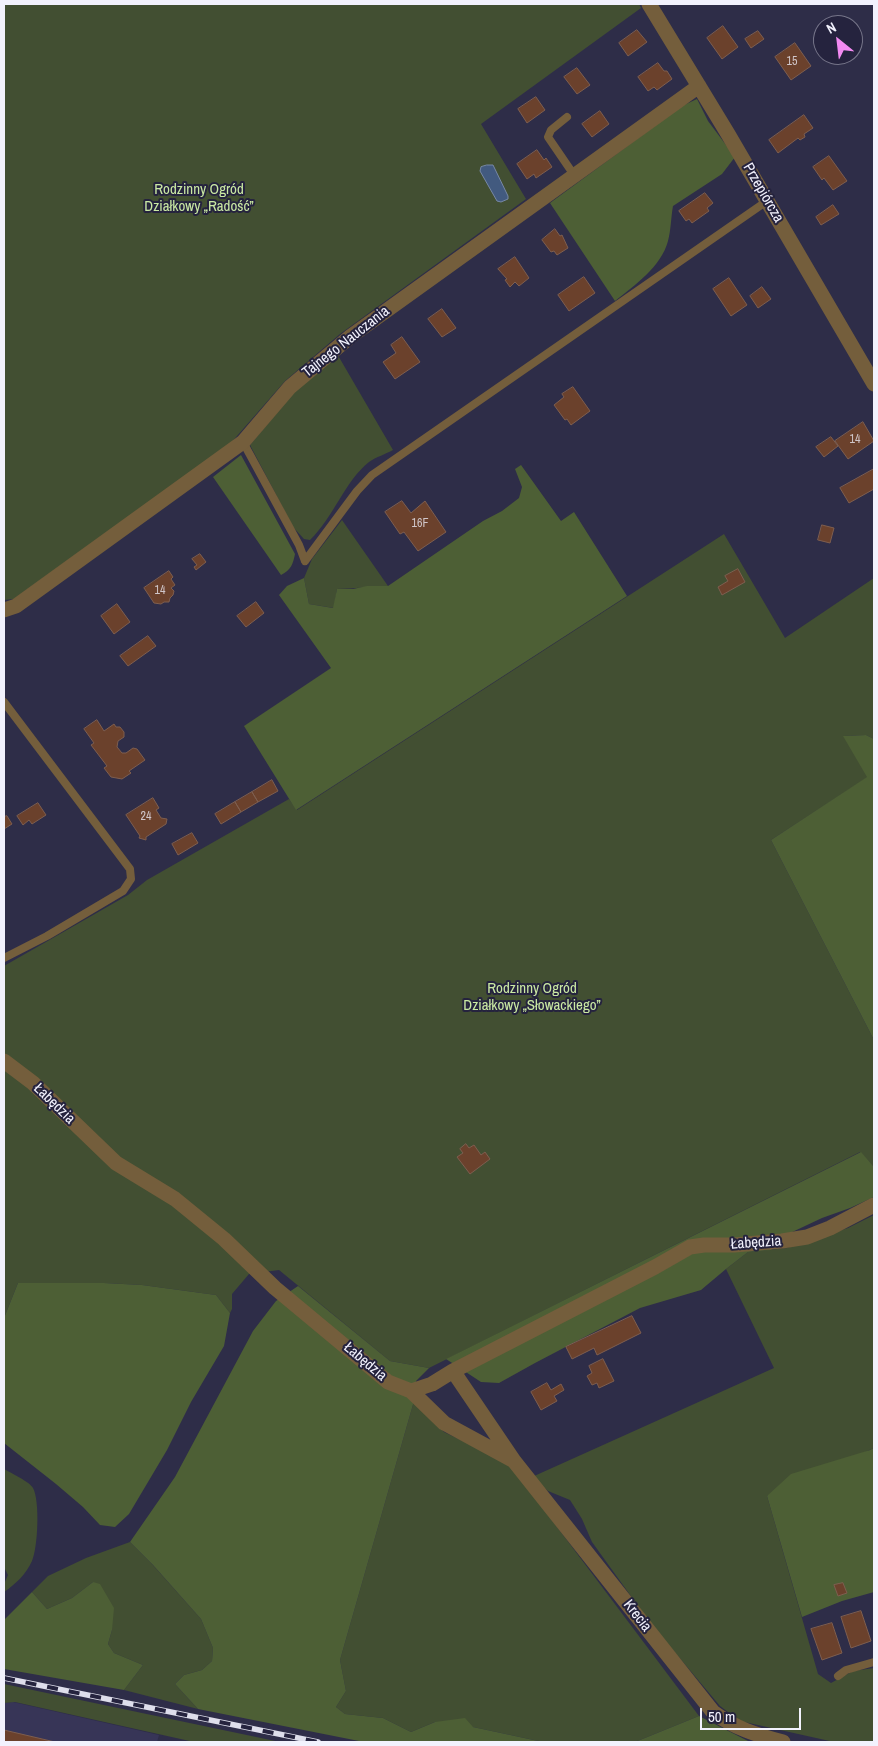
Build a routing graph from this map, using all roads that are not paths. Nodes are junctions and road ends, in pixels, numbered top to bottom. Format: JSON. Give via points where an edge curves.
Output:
{"nodes":[{"id":1,"x":649,"y":4,"type":"edge"},
{"id":2,"x":699,"y":86,"type":"junction"},
{"id":3,"x":567,"y":117,"type":"dead end"},
{"id":4,"x":574,"y":175,"type":"junction"},
{"id":5,"x":767,"y":201,"type":"junction"},
{"id":6,"x":874,"y":384,"type":"edge"},
{"id":7,"x":243,"y":442,"type":"junction"},
{"id":8,"x":4,"y":610,"type":"edge"},
{"id":9,"x":4,"y":702,"type":"edge"},
{"id":10,"x":4,"y":958,"type":"edge"},
{"id":11,"x":4,"y":1061,"type":"edge"},
{"id":12,"x":874,"y":1205,"type":"edge"},
{"id":13,"x":453,"y":1371,"type":"junction"},
{"id":14,"x":411,"y":1391,"type":"junction"},
{"id":15,"x":514,"y":1461,"type":"junction"},
{"id":16,"x":874,"y":1662,"type":"edge"},
{"id":17,"x":838,"y":1676,"type":"dead end"},
{"id":18,"x":783,"y":1742,"type":"edge"}],
"edges":[{"from":1,"to":2,"type":"street","name":"Przepiórcza"},
{"from":2,"to":4,"type":"street","name":"Tajnego Nauczania"},
{"from":2,"to":5,"type":"street","name":"Przepiórcza"},
{"from":3,"to":4,"type":"lane","via":[[550,130],[548,136]]},
{"from":4,"to":7,"type":"street","name":"Tajnego Nauczania","via":[[351,336],[290,386]]},
{"from":5,"to":6,"type":"street","name":"Przepiórcza"},
{"from":5,"to":7,"type":"lane","via":[[372,475],[305,561]]},
{"from":7,"to":8,"type":"street","name":"Tajnego Nauczania","via":[[16,606]]},
{"from":9,"to":10,"type":"lane","via":[[130,869],[131,879],[123,891]]},
{"from":11,"to":14,"type":"street","name":"Łabędzia","via":[[33,1083],[116,1163],[175,1199],[388,1382]]},
{"from":12,"to":13,"type":"street","name":"Łabędzia","via":[[807,1236],[782,1241],[690,1247]]},
{"from":13,"to":14,"type":"street","name":"Łabędzia","via":[[432,1384]]},
{"from":13,"to":15,"type":"street","name":"Krecia"},
{"from":14,"to":15,"type":"street","name":"Krecia","via":[[454,1430]]},
{"from":15,"to":18,"type":"street","name":"Krecia","via":[[713,1712],[732,1725]]},
{"from":16,"to":17,"type":"lane","via":[[846,1670]]}]}
